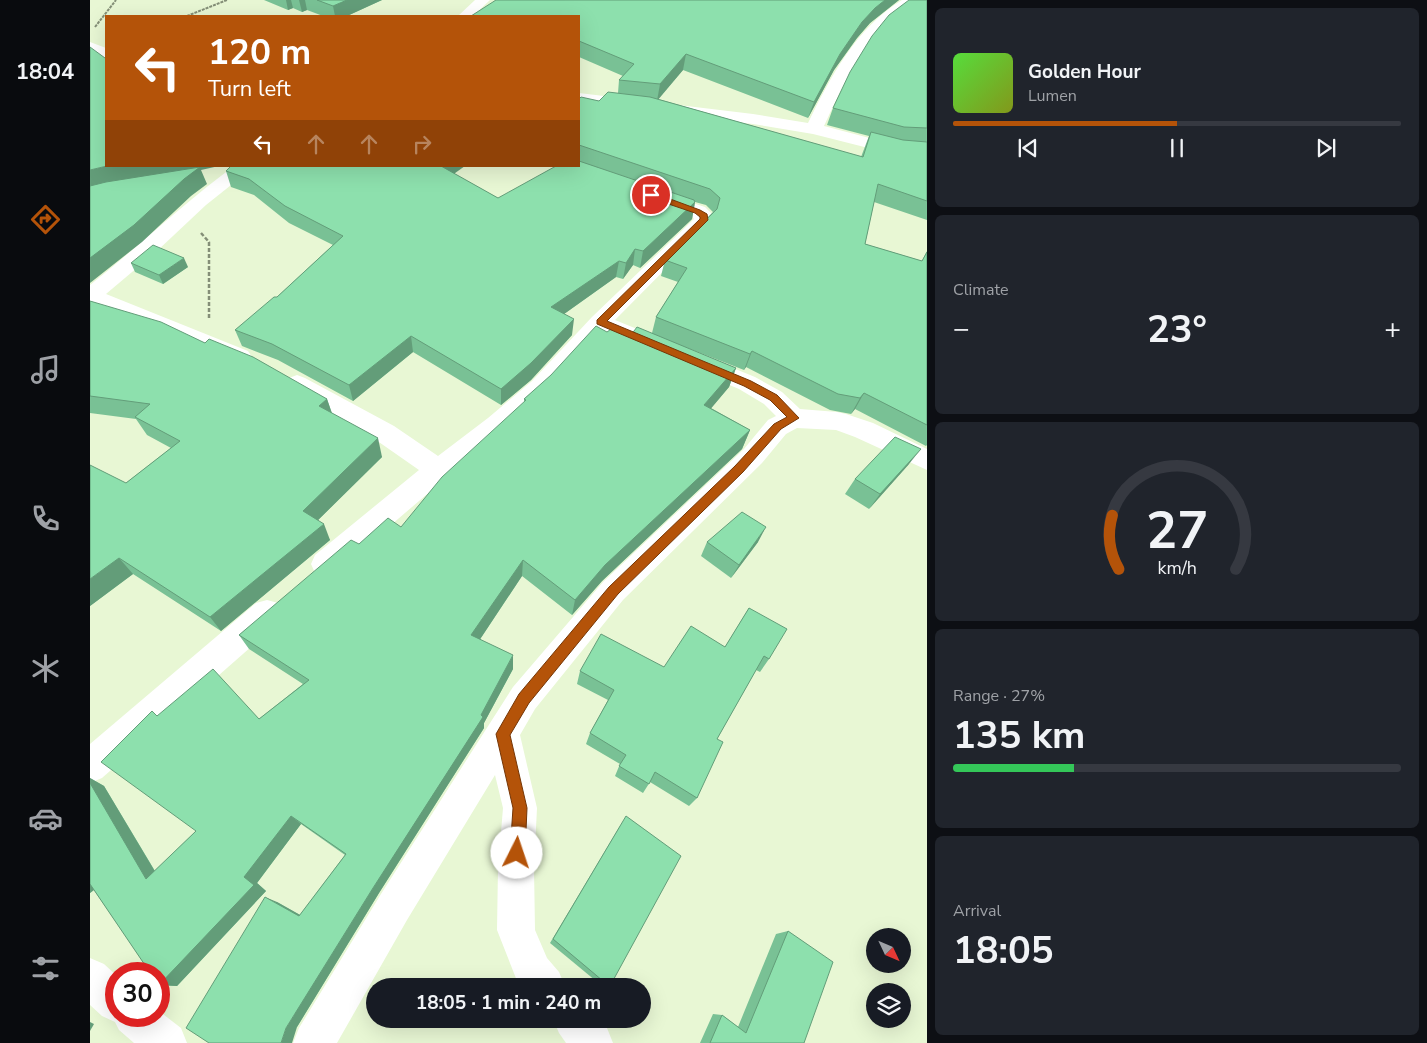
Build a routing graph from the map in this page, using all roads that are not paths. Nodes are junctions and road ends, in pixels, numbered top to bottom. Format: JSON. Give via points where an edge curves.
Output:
{"nodes":[{"id":1,"x":484,"y":0,"type":"edge"},
{"id":2,"x":906,"y":1,"type":"edge"},
{"id":3,"x":466,"y":15,"type":"edge"},
{"id":4,"x":90,"y":47,"type":"edge"},
{"id":5,"x":105,"y":53,"type":"edge"},
{"id":6,"x":580,"y":98,"type":"edge"},
{"id":7,"x":814,"y":129,"type":"junction"},
{"id":8,"x":927,"y":152,"type":"edge"},
{"id":9,"x":243,"y":167,"type":"edge"},
{"id":10,"x":245,"y":167,"type":"edge"},
{"id":11,"x":200,"y":179,"type":"dead end"},
{"id":12,"x":632,"y":188,"type":"edge"},
{"id":13,"x":90,"y":296,"type":"edge"},
{"id":14,"x":600,"y":322,"type":"junction"},
{"id":15,"x":794,"y":418,"type":"junction"},
{"id":16,"x":927,"y":460,"type":"edge"},
{"id":17,"x":438,"y":470,"type":"junction"},
{"id":18,"x":305,"y":580,"type":"edge"},
{"id":19,"x":283,"y":598,"type":"edge"},
{"id":20,"x":503,"y":734,"type":"junction"},
{"id":21,"x":93,"y":761,"type":"edge"},
{"id":22,"x":90,"y":978,"type":"edge"},
{"id":23,"x":538,"y":978,"type":"edge"},
{"id":24,"x":105,"y":992,"type":"edge"},
{"id":25,"x":146,"y":1027,"type":"edge"},
{"id":26,"x":580,"y":1028,"type":"edge"},
{"id":27,"x":166,"y":1043,"type":"edge"},
{"id":28,"x":314,"y":1043,"type":"edge"},
{"id":29,"x":592,"y":1043,"type":"edge"}],
"edges":[{"from":1,"to":3,"type":"street"},
{"from":2,"to":7,"type":"street","via":[[889,13],[853,57]]},
{"from":4,"to":5,"type":"street"},
{"from":6,"to":7,"type":"street"},
{"from":7,"to":8,"type":"street","via":[[896,150]]},
{"from":9,"to":11,"type":"street"},
{"from":10,"to":13,"type":"street","via":[[198,201],[150,247]]},
{"from":12,"to":14,"type":"street","via":[[698,211],[704,220]]},
{"from":13,"to":17,"type":"street","via":[[269,369],[384,434]]},
{"from":14,"to":15,"type":"street","via":[[747,383],[773,398]]},
{"from":14,"to":17,"type":"street","via":[[540,387]]},
{"from":15,"to":16,"type":"street","via":[[837,421]]},
{"from":15,"to":20,"type":"street","via":[[777,426],[732,476],[613,591],[524,698]]},
{"from":17,"to":18,"type":"street"},
{"from":19,"to":21,"type":"street"},
{"from":20,"to":23,"type":"street","via":[[520,808],[516,930],[532,972]]},
{"from":20,"to":28,"type":"street","via":[[394,907]]},
{"from":22,"to":24,"type":"street"},
{"from":25,"to":27,"type":"street"},
{"from":26,"to":29,"type":"street"}]}
